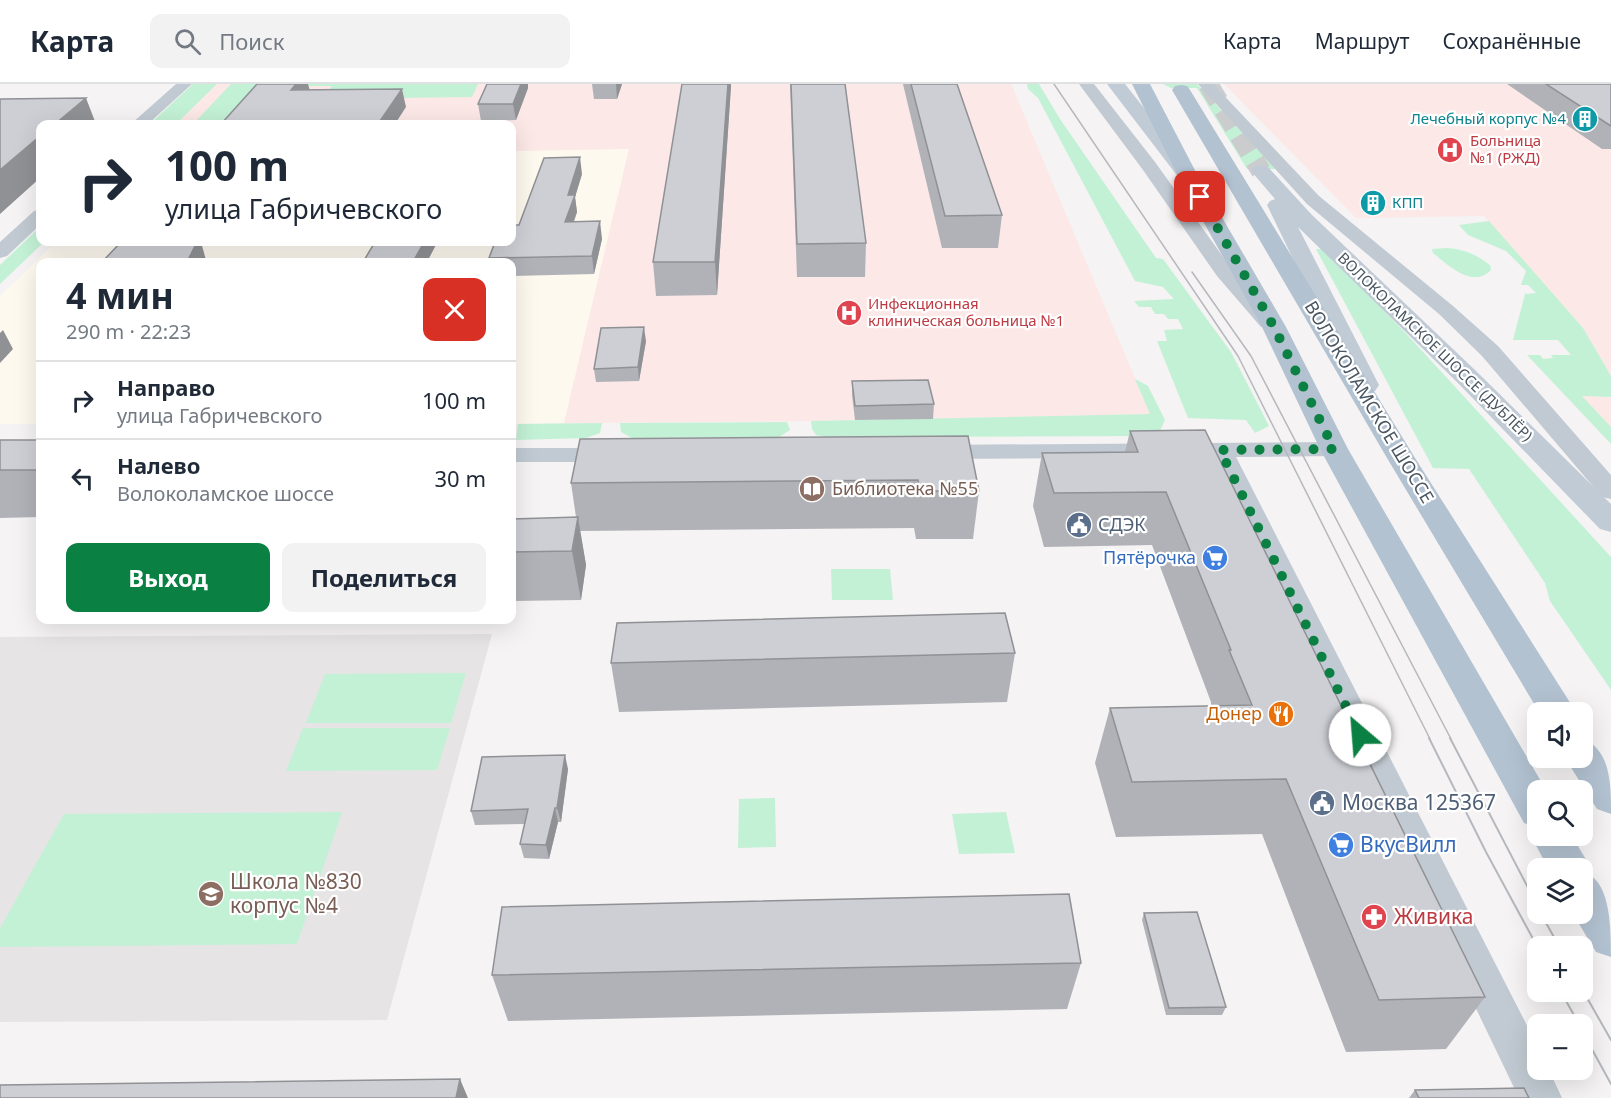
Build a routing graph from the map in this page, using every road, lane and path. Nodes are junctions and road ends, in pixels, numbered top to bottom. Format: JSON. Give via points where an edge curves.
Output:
{"nodes":[{"id":1,"x":185,"y":84,"type":"edge"},
{"id":2,"x":1086,"y":84,"type":"edge"},
{"id":3,"x":1116,"y":84,"type":"edge"},
{"id":4,"x":1141,"y":84,"type":"edge"},
{"id":5,"x":1193,"y":87,"type":"edge"},
{"id":6,"x":144,"y":120,"type":"edge"},
{"id":7,"x":1189,"y":178,"type":"junction"},
{"id":8,"x":36,"y":219,"type":"edge"},
{"id":9,"x":0,"y":252,"type":"edge"},
{"id":10,"x":1274,"y":327,"type":"junction"},
{"id":11,"x":1334,"y":449,"type":"junction"},
{"id":12,"x":1220,"y":450,"type":"junction"},
{"id":13,"x":909,"y":453,"type":"edge"},
{"id":14,"x":632,"y":454,"type":"edge"},
{"id":15,"x":516,"y":455,"type":"edge"},
{"id":16,"x":1401,"y":458,"type":"junction"},
{"id":17,"x":1611,"y":491,"type":"edge"},
{"id":18,"x":1611,"y":522,"type":"edge"},
{"id":19,"x":1552,"y":702,"type":"edge"},
{"id":20,"x":1592,"y":768,"type":"edge"},
{"id":21,"x":1527,"y":792,"type":"edge"},
{"id":22,"x":1611,"y":798,"type":"edge"},
{"id":23,"x":1593,"y":908,"type":"edge"},
{"id":24,"x":1611,"y":938,"type":"edge"},
{"id":25,"x":1541,"y":1098,"type":"edge"}],
"edges":[{"from":1,"to":6,"type":"street"},
{"from":2,"to":10,"type":"street","via":[[1224,272]]},
{"from":3,"to":7,"type":"main road"},
{"from":4,"to":7,"type":"main road"},
{"from":5,"to":16,"type":"main road","name":"ВОЛОКОЛАМСКОЕ ШОССЕ"},
{"from":5,"to":17,"type":"street","via":[[1313,200],[1490,351]]},
{"from":7,"to":10,"type":"main road"},
{"from":8,"to":9,"type":"street"},
{"from":10,"to":11,"type":"main road"},
{"from":11,"to":12,"type":"street"},
{"from":11,"to":21,"type":"main road"},
{"from":12,"to":13,"type":"street"},
{"from":12,"to":25,"type":"street"},
{"from":14,"to":15,"type":"street"},
{"from":16,"to":18,"type":"main road","name":"ВОЛОКОЛАМСКОЕ ШОССЕ (ДУБЛЁР)","via":[[1261,171],[1304,220]]},
{"from":16,"to":19,"type":"main road","name":"ВОЛОКОЛАМСКОЕ ШОССЕ"},
{"from":20,"to":22,"type":"main road"},
{"from":23,"to":24,"type":"main road"}]}
